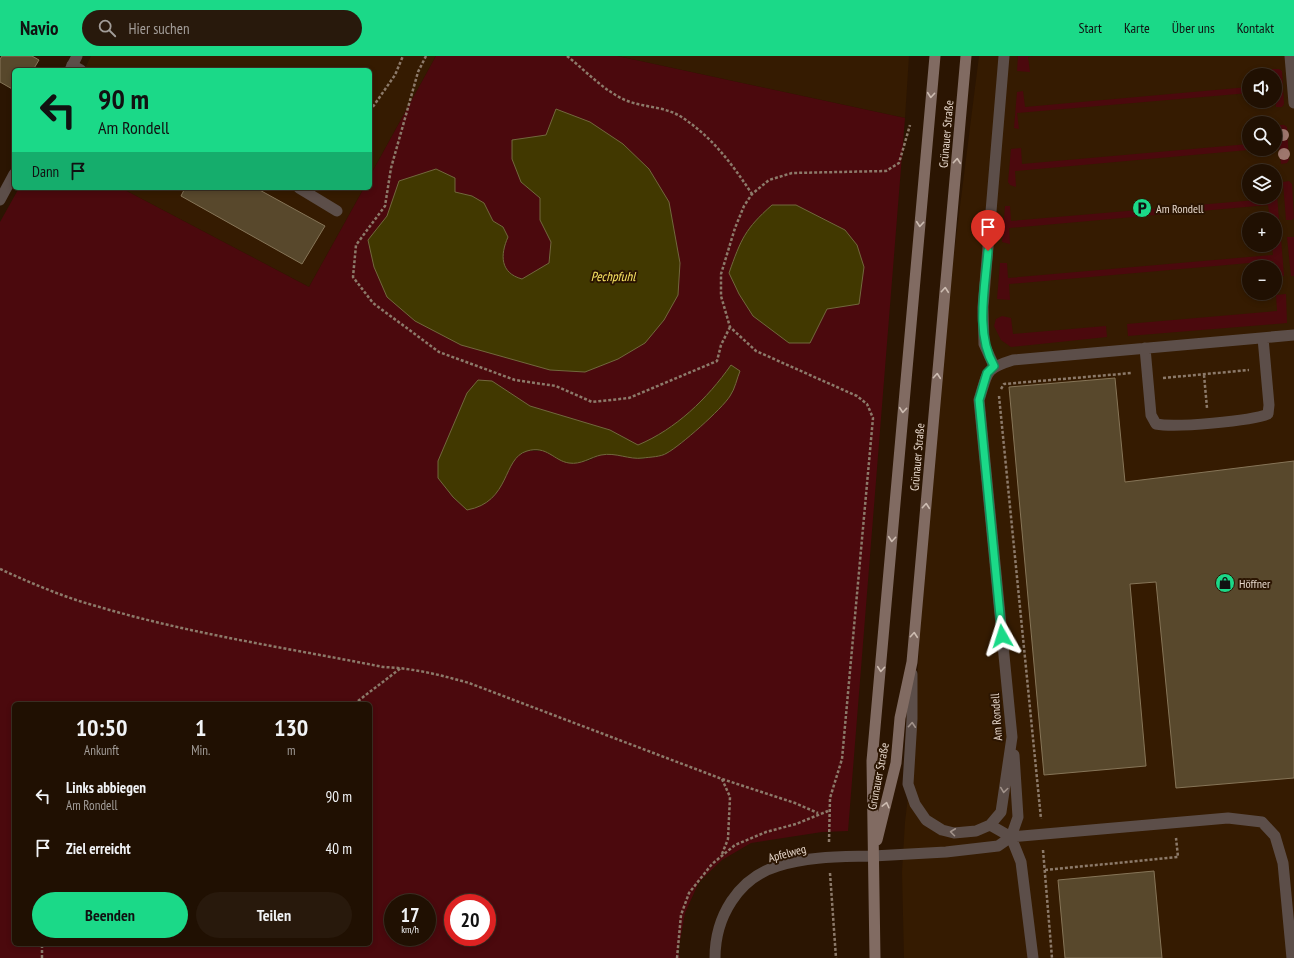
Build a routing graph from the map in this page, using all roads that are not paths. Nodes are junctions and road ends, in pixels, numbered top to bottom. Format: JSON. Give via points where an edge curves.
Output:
{"nodes":[{"id":1,"x":935,"y":56,"type":"edge"},
{"id":2,"x":966,"y":56,"type":"edge"},
{"id":3,"x":1004,"y":56,"type":"edge"},
{"id":4,"x":1290,"y":56,"type":"edge"},
{"id":5,"x":1294,"y":103,"type":"edge"},
{"id":6,"x":12,"y":178,"type":"edge"},
{"id":7,"x":301,"y":190,"type":"edge"},
{"id":8,"x":0,"y":200,"type":"edge"},
{"id":9,"x":337,"y":211,"type":"dead end"},
{"id":10,"x":1294,"y":334,"type":"edge"},
{"id":11,"x":1263,"y":338,"type":"junction"},
{"id":12,"x":1145,"y":348,"type":"junction"},
{"id":13,"x":990,"y":370,"type":"junction"},
{"id":14,"x":912,"y":662,"type":"junction"},
{"id":15,"x":1012,"y":737,"type":"junction"},
{"id":16,"x":990,"y":825,"type":"junction"},
{"id":17,"x":1011,"y":837,"type":"junction"},
{"id":18,"x":873,"y":856,"type":"junction"},
{"id":19,"x":715,"y":958,"type":"edge"},
{"id":20,"x":875,"y":958,"type":"edge"},
{"id":21,"x":1033,"y":958,"type":"edge"},
{"id":22,"x":1292,"y":958,"type":"edge"}],
"edges":[{"from":1,"to":18,"type":"main road","name":"Grünauer Straße","one_way":true,"via":[[872,761]]},
{"from":14,"to":2,"type":"main road","name":"Grünauer Straße","one_way":true},
{"from":3,"to":13,"type":"street","via":[[983,307],[984,344]]},
{"from":4,"to":5,"type":"street"},
{"from":6,"to":8,"type":"street"},
{"from":7,"to":9,"type":"street"},
{"from":10,"to":11,"type":"street"},
{"from":11,"to":12,"type":"street"},
{"from":11,"to":12,"type":"street","via":[[1268,414],[1258,418],[1166,426],[1156,424],[1151,414]]},
{"from":12,"to":13,"type":"street","via":[[1013,360]]},
{"from":13,"to":15,"type":"street","name":"Am Rondell","via":[[979,400]]},
{"from":16,"to":14,"type":"street","one_way":true,"via":[[976,831],[954,833],[942,830],[926,820],[915,804],[908,784]]},
{"from":18,"to":14,"type":"main road","name":"Grünauer Straße","one_way":true,"via":[[896,763],[900,718]]},
{"from":15,"to":16,"type":"street","name":"Am Rondell","one_way":true,"via":[[1001,812]]},
{"from":15,"to":17,"type":"street","via":[[1018,817]]},
{"from":16,"to":17,"type":"street"},
{"from":17,"to":18,"type":"street","name":"Apfelweg","via":[[998,846]]},
{"from":17,"to":21,"type":"street","via":[[1021,862]]},
{"from":17,"to":22,"type":"street","via":[[1228,818],[1262,822],[1275,836],[1283,864]]},
{"from":18,"to":19,"type":"street","name":"Apfelweg","via":[[810,859],[778,866],[758,875],[742,889],[721,918]]},
{"from":18,"to":20,"type":"main road","name":"Grünauer Straße"}]}
